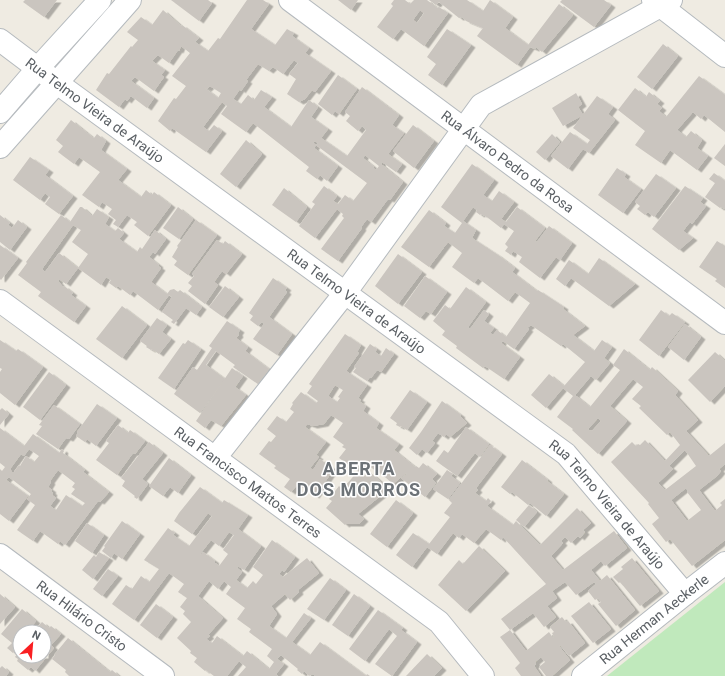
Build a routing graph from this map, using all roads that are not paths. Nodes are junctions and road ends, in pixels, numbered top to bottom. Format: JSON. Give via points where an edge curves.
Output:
{"nodes":[{"id":1,"x":100,"y":0,"type":"edge"},
{"id":2,"x":130,"y":0,"type":"edge"},
{"id":3,"x":290,"y":0,"type":"edge"},
{"id":4,"x":662,"y":2,"type":"edge"},
{"id":5,"x":0,"y":40,"type":"edge"},
{"id":6,"x":725,"y":56,"type":"edge"},
{"id":7,"x":38,"y":68,"type":"junction"},
{"id":8,"x":57,"y":83,"type":"junction"},
{"id":9,"x":0,"y":112,"type":"edge"},
{"id":10,"x":463,"y":128,"type":"junction"},
{"id":11,"x":0,"y":147,"type":"edge"},
{"id":12,"x":345,"y":293,"type":"junction"},
{"id":13,"x":0,"y":301,"type":"edge"},
{"id":14,"x":725,"y":323,"type":"edge"},
{"id":15,"x":215,"y":458,"type":"junction"},
{"id":16,"x":0,"y":555,"type":"edge"},
{"id":17,"x":725,"y":563,"type":"edge"},
{"id":18,"x":685,"y":594,"type":"junction"},
{"id":19,"x":163,"y":676,"type":"edge"},
{"id":20,"x":483,"y":676,"type":"edge"},
{"id":21,"x":583,"y":676,"type":"edge"}],
"edges":[{"from":1,"to":7,"type":"street"},
{"from":2,"to":8,"type":"street"},
{"from":3,"to":10,"type":"street","name":"Rua Álvaro Pedro da Rosa"},
{"from":4,"to":6,"type":"street"},
{"from":4,"to":10,"type":"street","via":[[481,105]]},
{"from":5,"to":7,"type":"street","name":"Rua Telmo Vieira de Araújo"},
{"from":7,"to":8,"type":"street","name":"Rua Telmo Vieira de Araújo"},
{"from":7,"to":9,"type":"street"},
{"from":8,"to":11,"type":"street"},
{"from":8,"to":12,"type":"street","name":"Rua Telmo Vieira de Araújo"},
{"from":10,"to":12,"type":"street"},
{"from":10,"to":14,"type":"street","name":"Rua Álvaro Pedro da Rosa"},
{"from":12,"to":15,"type":"street"},
{"from":12,"to":18,"type":"street","name":"Rua Telmo Vieira de Araújo","via":[[566,454]]},
{"from":13,"to":15,"type":"street","name":"Rua Francisco Mattos Terres"},
{"from":15,"to":20,"type":"street","name":"Rua Francisco Mattos Terres","via":[[440,622]]},
{"from":16,"to":19,"type":"street","name":"Rua Hilário Cristo"},
{"from":17,"to":18,"type":"street","name":"Rua Herman Aeckerle"},
{"from":18,"to":21,"type":"street","name":"Rua Herman Aeckerle"}]}
